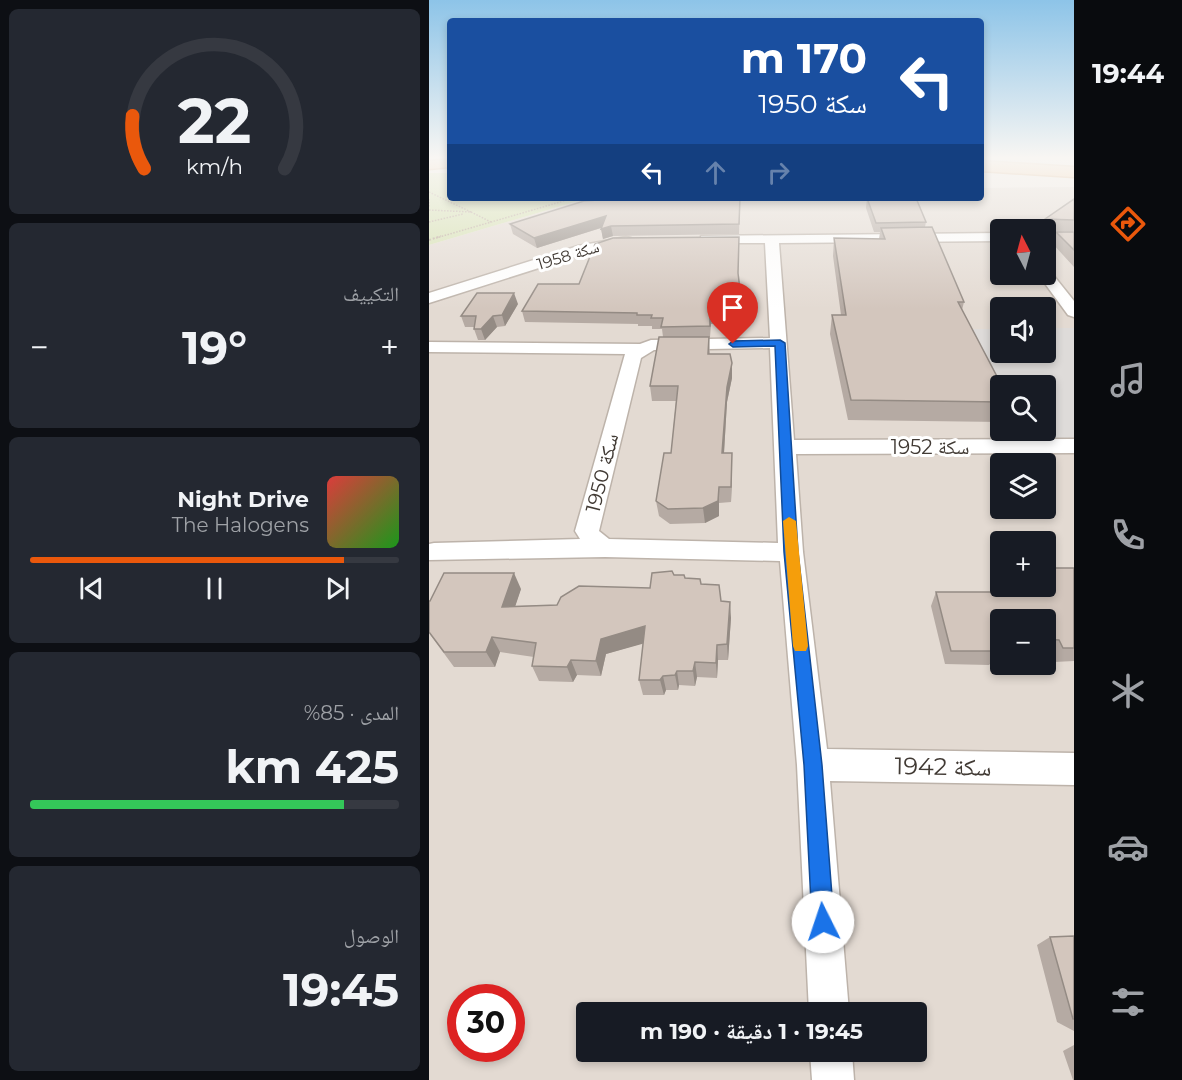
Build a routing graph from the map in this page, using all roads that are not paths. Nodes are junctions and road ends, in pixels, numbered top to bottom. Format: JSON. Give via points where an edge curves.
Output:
{"nodes":[{"id":1,"x":990,"y":237,"type":"edge"},
{"id":2,"x":1056,"y":237,"type":"edge"},
{"id":3,"x":1074,"y":237,"type":"edge"},
{"id":4,"x":772,"y":239,"type":"junction"},
{"id":5,"x":643,"y":240,"type":"edge"},
{"id":6,"x":690,"y":240,"type":"edge"},
{"id":7,"x":1066,"y":291,"type":"edge"},
{"id":8,"x":429,"y":298,"type":"edge"},
{"id":9,"x":1074,"y":312,"type":"edge"},
{"id":10,"x":780,"y":343,"type":"junction"},
{"id":11,"x":429,"y":347,"type":"edge"},
{"id":12,"x":640,"y":349,"type":"junction"},
{"id":13,"x":1074,"y":446,"type":"edge"},
{"id":14,"x":785,"y":447,"type":"junction"},
{"id":15,"x":605,"y":548,"type":"junction"},
{"id":16,"x":435,"y":552,"type":"dead end"},
{"id":17,"x":791,"y":552,"type":"junction"},
{"id":18,"x":813,"y":765,"type":"junction"},
{"id":19,"x":1074,"y":769,"type":"edge"},
{"id":20,"x":828,"y":1002,"type":"edge"},
{"id":21,"x":832,"y":1062,"type":"edge"},
{"id":22,"x":833,"y":1080,"type":"edge"}],
"edges":[{"from":1,"to":4,"type":"street"},
{"from":2,"to":3,"type":"street"},
{"from":4,"to":6,"type":"street"},
{"from":4,"to":10,"type":"street"},
{"from":5,"to":8,"type":"street","name":"سكة 1958","via":[[598,245]]},
{"from":7,"to":9,"type":"street"},
{"from":10,"to":12,"type":"street"},
{"from":10,"to":14,"type":"street"},
{"from":11,"to":12,"type":"street"},
{"from":12,"to":15,"type":"street","name":"سكة 1950","via":[[630,362],[587,531],[593,542]]},
{"from":13,"to":14,"type":"street","name":"سكة 1952"},
{"from":14,"to":17,"type":"street"},
{"from":15,"to":16,"type":"street"},
{"from":15,"to":17,"type":"street"},
{"from":17,"to":18,"type":"street"},
{"from":18,"to":19,"type":"street","name":"سكة 1942"},
{"from":18,"to":20,"type":"street"},
{"from":21,"to":22,"type":"street"}]}
